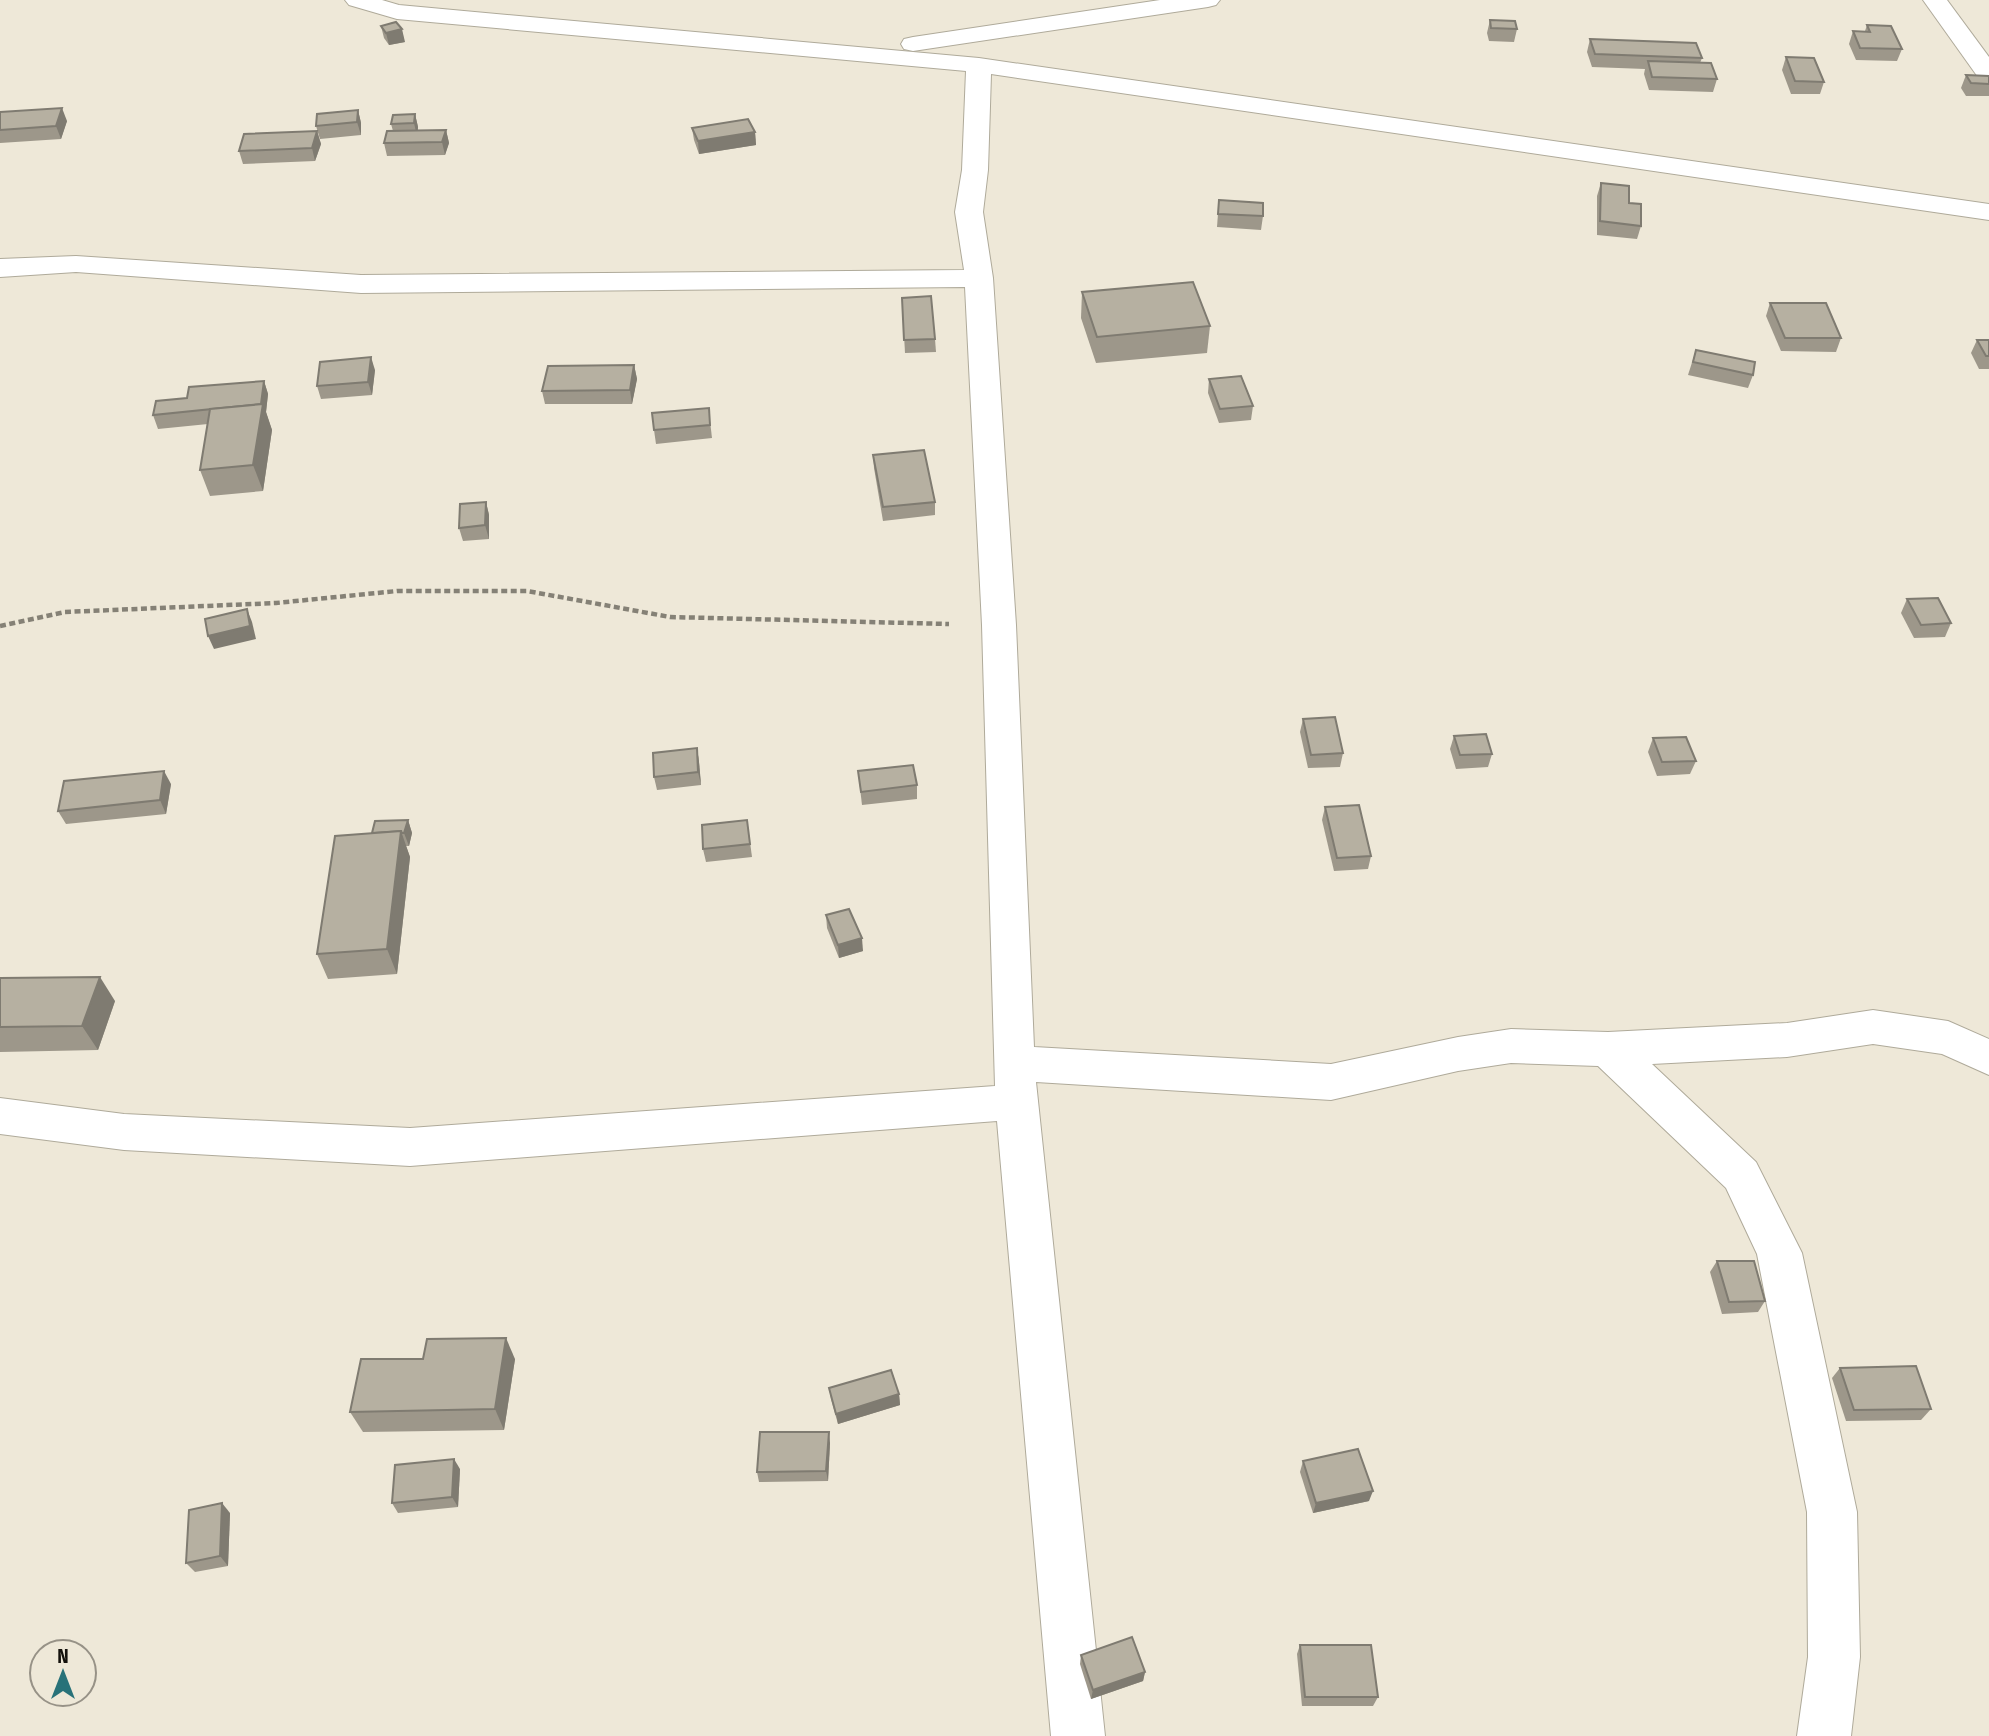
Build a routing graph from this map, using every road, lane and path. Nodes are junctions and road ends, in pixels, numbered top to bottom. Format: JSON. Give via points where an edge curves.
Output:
{"nodes":[{"id":1,"x":357,"y":0,"type":"edge"},
{"id":2,"x":1208,"y":0,"type":"edge"},
{"id":3,"x":1936,"y":0,"type":"edge"},
{"id":4,"x":849,"y":53,"type":"junction"},
{"id":5,"x":979,"y":65,"type":"junction"},
{"id":6,"x":1989,"y":75,"type":"edge"},
{"id":7,"x":1989,"y":212,"type":"edge"},
{"id":8,"x":0,"y":268,"type":"edge"},
{"id":9,"x":979,"y":278,"type":"junction"},
{"id":10,"x":999,"y":625,"type":"junction"},
{"id":11,"x":0,"y":626,"type":"edge"},
{"id":12,"x":1608,"y":1049,"type":"junction"},
{"id":13,"x":1989,"y":1058,"type":"edge"},
{"id":14,"x":1015,"y":1083,"type":"junction"},
{"id":15,"x":0,"y":1116,"type":"edge"},
{"id":16,"x":1078,"y":1736,"type":"edge"},
{"id":17,"x":1824,"y":1736,"type":"edge"}],
"edges":[{"from":1,"to":4,"type":"street","via":[[397,12]]},
{"from":2,"to":4,"type":"street"},
{"from":3,"to":6,"type":"street"},
{"from":4,"to":5,"type":"street"},
{"from":5,"to":7,"type":"street"},
{"from":5,"to":9,"type":"street","via":[[969,212]]},
{"from":8,"to":9,"type":"street","via":[[76,264],[361,284]]},
{"from":9,"to":10,"type":"street"},
{"from":10,"to":11,"type":"path","via":[[670,617],[527,591],[397,591],[276,603],[65,612]]},
{"from":10,"to":14,"type":"street"},
{"from":12,"to":13,"type":"street","via":[[1787,1040],[1873,1027],[1948,1038]]},
{"from":12,"to":14,"type":"street","via":[[1511,1046],[1331,1082]]},
{"from":12,"to":17,"type":"street","via":[[1741,1175],[1779,1253],[1832,1512],[1834,1657]]},
{"from":14,"to":15,"type":"street","via":[[410,1147],[124,1132]]},
{"from":14,"to":16,"type":"street"}]}
